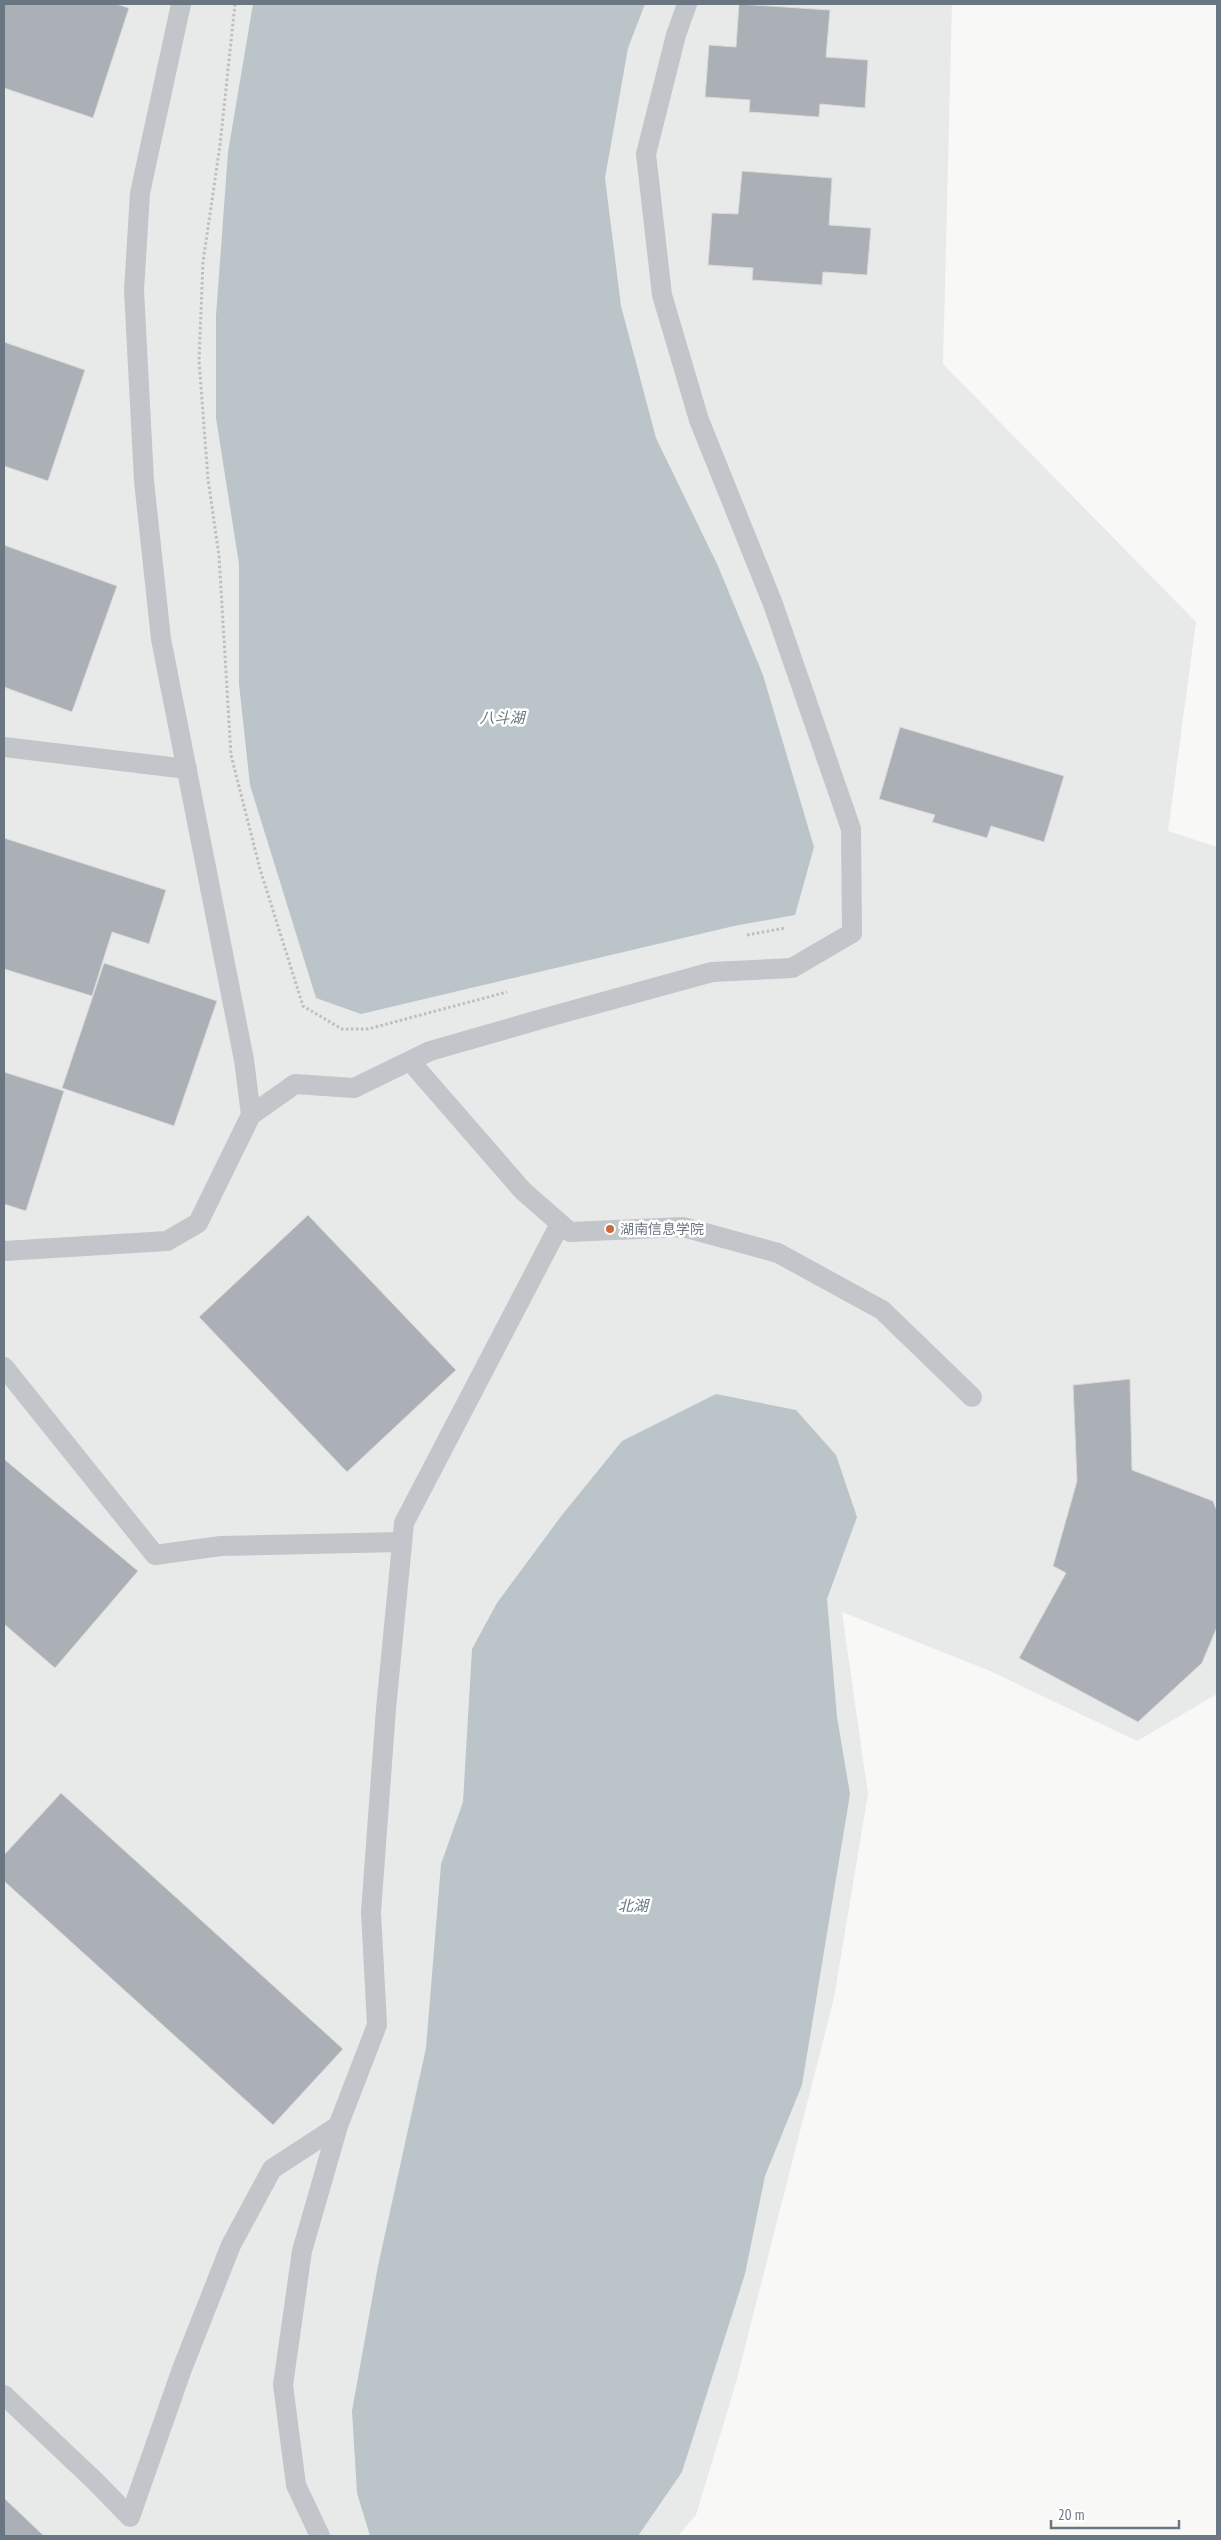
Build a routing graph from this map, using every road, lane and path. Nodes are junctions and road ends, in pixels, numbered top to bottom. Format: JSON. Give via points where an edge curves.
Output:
{"nodes":[{"id":1,"x":181,"y":4,"type":"edge"},
{"id":2,"x":236,"y":4,"type":"edge"},
{"id":3,"x":687,"y":4,"type":"edge"},
{"id":4,"x":4,"y":747,"type":"edge"},
{"id":5,"x":187,"y":769,"type":"junction"},
{"id":6,"x":785,"y":928,"type":"dead end"},
{"id":7,"x":741,"y":936,"type":"dead end"},
{"id":8,"x":514,"y":990,"type":"dead end"},
{"id":9,"x":410,"y":1060,"type":"junction"},
{"id":10,"x":251,"y":1115,"type":"junction"},
{"id":11,"x":560,"y":1224,"type":"junction"},
{"id":12,"x":4,"y":1251,"type":"edge"},
{"id":13,"x":4,"y":1367,"type":"edge"},
{"id":14,"x":972,"y":1397,"type":"dead end"},
{"id":15,"x":402,"y":1542,"type":"junction"},
{"id":16,"x":338,"y":2126,"type":"junction"},
{"id":17,"x":4,"y":2395,"type":"edge"},
{"id":18,"x":320,"y":2536,"type":"edge"}],
"edges":[{"from":1,"to":5,"type":"lane","via":[[140,193],[134,290],[144,481],[161,639]]},
{"from":2,"to":8,"type":"path","via":[[203,262],[199,361],[208,479],[219,556],[231,755],[260,869],[303,1006],[342,1029],[368,1029]]},
{"from":3,"to":9,"type":"lane","via":[[646,154],[662,295],[699,420],[773,604],[851,830],[852,933],[792,968],[712,972],[448,1045]]},
{"from":4,"to":5,"type":"lane"},
{"from":5,"to":10,"type":"lane","via":[[244,1060]]},
{"from":6,"to":7,"type":"path"},
{"from":9,"to":10,"type":"lane","via":[[354,1088],[294,1084]]},
{"from":9,"to":11,"type":"lane","via":[[523,1191]]},
{"from":10,"to":12,"type":"lane","via":[[198,1224],[167,1241]]},
{"from":11,"to":14,"type":"lane","via":[[570,1232],[683,1227],[778,1253],[882,1310]]},
{"from":11,"to":15,"type":"lane","via":[[404,1523]]},
{"from":13,"to":15,"type":"lane","via":[[155,1555],[221,1546]]},
{"from":15,"to":16,"type":"lane","via":[[371,1912],[378,2025]]},
{"from":16,"to":17,"type":"lane","via":[[272,2169],[240,2228],[182,2369],[130,2517]]},
{"from":16,"to":18,"type":"lane","via":[[302,2251],[283,2385],[296,2485]]}]}
